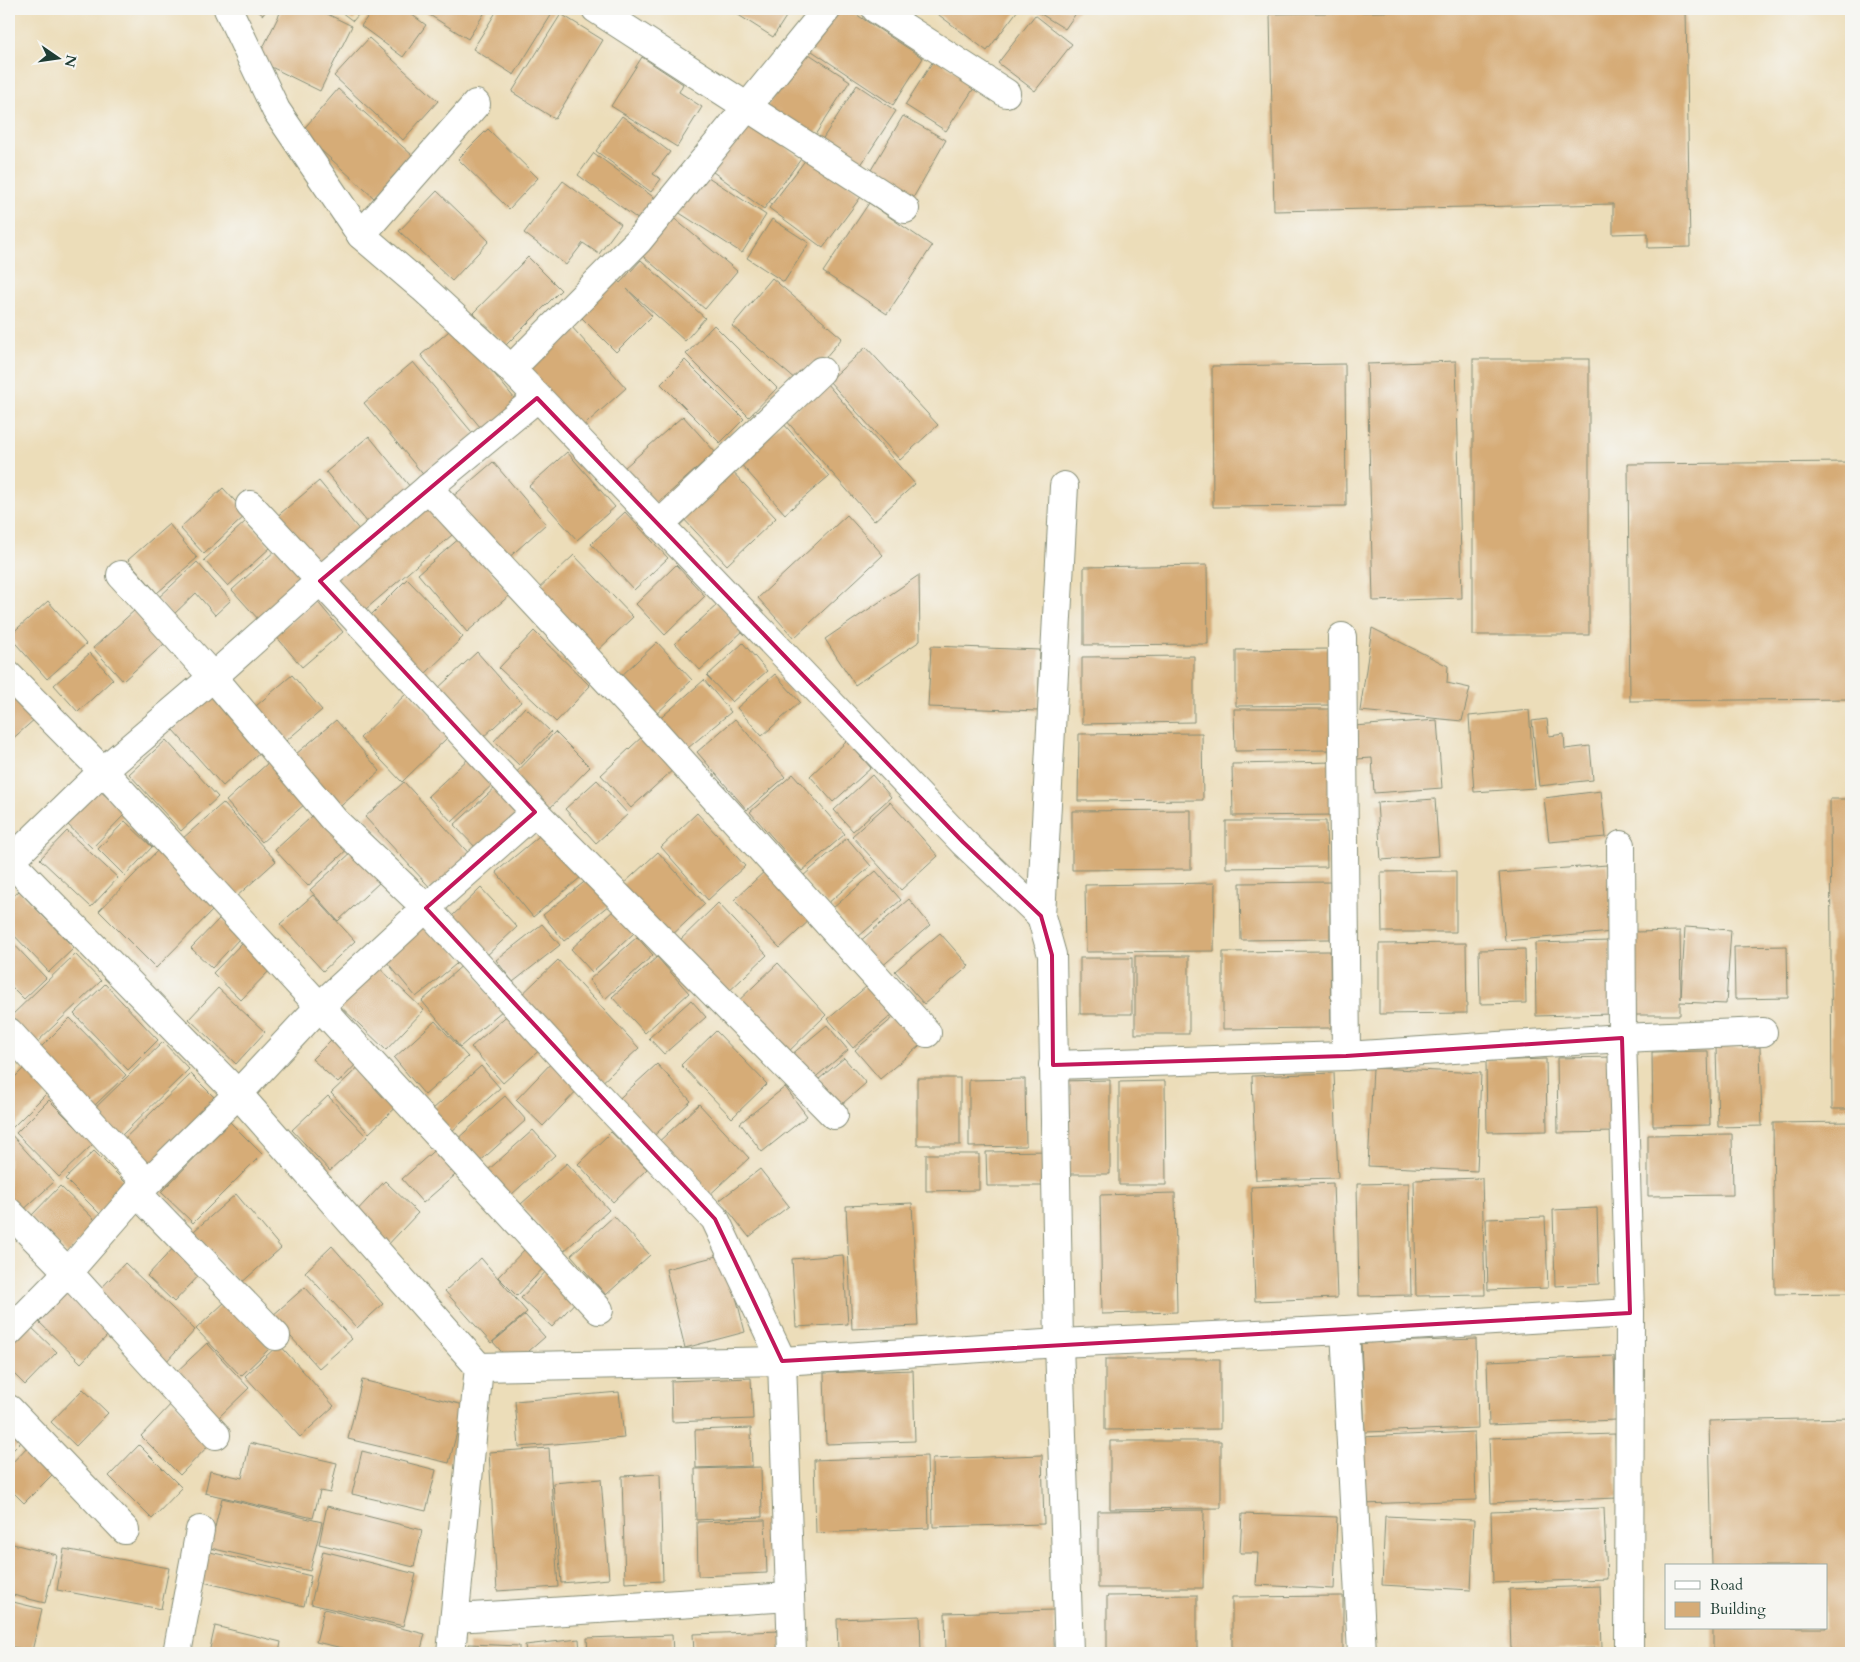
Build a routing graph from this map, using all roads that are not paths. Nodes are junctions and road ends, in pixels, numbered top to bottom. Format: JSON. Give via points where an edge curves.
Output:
{"nodes":[{"id":1,"x":228,"y":9,"type":"edge"},
{"id":2,"x":596,"y":9,"type":"edge"},
{"id":3,"x":827,"y":9,"type":"edge"},
{"id":4,"x":876,"y":9,"type":"edge"},
{"id":5,"x":1006,"y":94,"type":"dead end"},
{"id":6,"x":476,"y":104,"type":"dead end"},
{"id":7,"x":747,"y":105,"type":"junction"},
{"id":8,"x":905,"y":209,"type":"dead end"},
{"id":9,"x":361,"y":235,"type":"junction"},
{"id":10,"x":511,"y":369,"type":"junction"},
{"id":11,"x":821,"y":371,"type":"dead end"},
{"id":12,"x":537,"y":398,"type":"junction"},
{"id":13,"x":1064,"y":486,"type":"dead end"},
{"id":14,"x":428,"y":488,"type":"junction"},
{"id":15,"x":250,"y":505,"type":"dead end"},
{"id":16,"x":659,"y":525,"type":"junction"},
{"id":17,"x":120,"y":575,"type":"dead end"},
{"id":18,"x":320,"y":581,"type":"junction"},
{"id":19,"x":1342,"y":637,"type":"dead end"},
{"id":20,"x":9,"y":676,"type":"edge"},
{"id":21,"x":213,"y":677,"type":"junction"},
{"id":22,"x":103,"y":771,"type":"junction"},
{"id":23,"x":535,"y":812,"type":"junction"},
{"id":24,"x":1621,"y":845,"type":"dead end"},
{"id":25,"x":9,"y":861,"type":"edge"},
{"id":26,"x":426,"y":908,"type":"junction"},
{"id":27,"x":1042,"y":916,"type":"junction"},
{"id":28,"x":320,"y":1006,"type":"junction"},
{"id":29,"x":9,"y":1032,"type":"edge"},
{"id":30,"x":1764,"y":1032,"type":"dead end"},
{"id":31,"x":927,"y":1034,"type":"dead end"},
{"id":32,"x":1622,"y":1038,"type":"junction"},
{"id":33,"x":1346,"y":1056,"type":"junction"},
{"id":34,"x":1053,"y":1065,"type":"junction"},
{"id":35,"x":238,"y":1094,"type":"junction"},
{"id":36,"x":834,"y":1115,"type":"dead end"},
{"id":37,"x":142,"y":1188,"type":"junction"},
{"id":38,"x":9,"y":1212,"type":"edge"},
{"id":39,"x":68,"y":1272,"type":"junction"},
{"id":40,"x":599,"y":1310,"type":"dead end"},
{"id":41,"x":1630,"y":1313,"type":"junction"},
{"id":42,"x":1345,"y":1330,"type":"junction"},
{"id":43,"x":9,"y":1332,"type":"edge"},
{"id":44,"x":276,"y":1336,"type":"dead end"},
{"id":45,"x":1059,"y":1343,"type":"junction"},
{"id":46,"x":782,"y":1361,"type":"junction"},
{"id":47,"x":479,"y":1367,"type":"junction"},
{"id":48,"x":9,"y":1409,"type":"edge"},
{"id":49,"x":216,"y":1435,"type":"dead end"},
{"id":50,"x":125,"y":1530,"type":"dead end"},
{"id":51,"x":200,"y":1530,"type":"dead end"},
{"id":52,"x":790,"y":1597,"type":"junction"},
{"id":53,"x":455,"y":1618,"type":"junction"},
{"id":54,"x":176,"y":1653,"type":"edge"},
{"id":55,"x":451,"y":1653,"type":"edge"},
{"id":56,"x":792,"y":1653,"type":"edge"},
{"id":57,"x":1069,"y":1653,"type":"edge"},
{"id":58,"x":1362,"y":1653,"type":"edge"},
{"id":59,"x":1629,"y":1653,"type":"edge"}],
"edges":[{"from":1,"to":9,"type":"street","via":[[276,110]]},
{"from":2,"to":7,"type":"street"},
{"from":3,"to":7,"type":"street"},
{"from":4,"to":5,"type":"street"},
{"from":6,"to":9,"type":"street"},
{"from":7,"to":8,"type":"street"},
{"from":7,"to":10,"type":"street","via":[[638,241]]},
{"from":9,"to":10,"type":"street"},
{"from":10,"to":12,"type":"street"},
{"from":11,"to":16,"type":"street"},
{"from":12,"to":14,"type":"street"},
{"from":12,"to":16,"type":"street"},
{"from":13,"to":27,"type":"street"},
{"from":14,"to":18,"type":"street"},
{"from":14,"to":31,"type":"street","via":[[647,723]]},
{"from":15,"to":18,"type":"street"},
{"from":16,"to":27,"type":"street","via":[[964,842]]},
{"from":17,"to":21,"type":"street"},
{"from":18,"to":21,"type":"street"},
{"from":18,"to":23,"type":"street"},
{"from":19,"to":33,"type":"street"},
{"from":20,"to":22,"type":"street"},
{"from":21,"to":22,"type":"street"},
{"from":21,"to":26,"type":"street","via":[[334,820]]},
{"from":22,"to":25,"type":"street"},
{"from":22,"to":28,"type":"street"},
{"from":23,"to":26,"type":"street"},
{"from":23,"to":36,"type":"street"},
{"from":24,"to":32,"type":"street"},
{"from":25,"to":35,"type":"street"},
{"from":26,"to":28,"type":"street"},
{"from":26,"to":46,"type":"street","via":[[715,1218]]},
{"from":27,"to":34,"type":"street","via":[[1052,955]]},
{"from":28,"to":35,"type":"street"},
{"from":28,"to":40,"type":"street"},
{"from":29,"to":37,"type":"street"},
{"from":30,"to":32,"type":"street"},
{"from":32,"to":33,"type":"street"},
{"from":32,"to":41,"type":"street"},
{"from":33,"to":34,"type":"street"},
{"from":34,"to":45,"type":"street"},
{"from":35,"to":37,"type":"street"},
{"from":35,"to":47,"type":"street"},
{"from":37,"to":39,"type":"street"},
{"from":37,"to":44,"type":"street"},
{"from":38,"to":39,"type":"street"},
{"from":39,"to":43,"type":"street"},
{"from":39,"to":49,"type":"street"},
{"from":41,"to":42,"type":"street"},
{"from":41,"to":59,"type":"street"},
{"from":42,"to":45,"type":"street"},
{"from":42,"to":58,"type":"street"},
{"from":45,"to":46,"type":"street"},
{"from":45,"to":57,"type":"street"},
{"from":46,"to":47,"type":"street"},
{"from":46,"to":52,"type":"street"},
{"from":47,"to":53,"type":"street"},
{"from":48,"to":50,"type":"street"},
{"from":51,"to":54,"type":"street"},
{"from":52,"to":53,"type":"street"},
{"from":52,"to":56,"type":"street"},
{"from":53,"to":55,"type":"street"}]}
